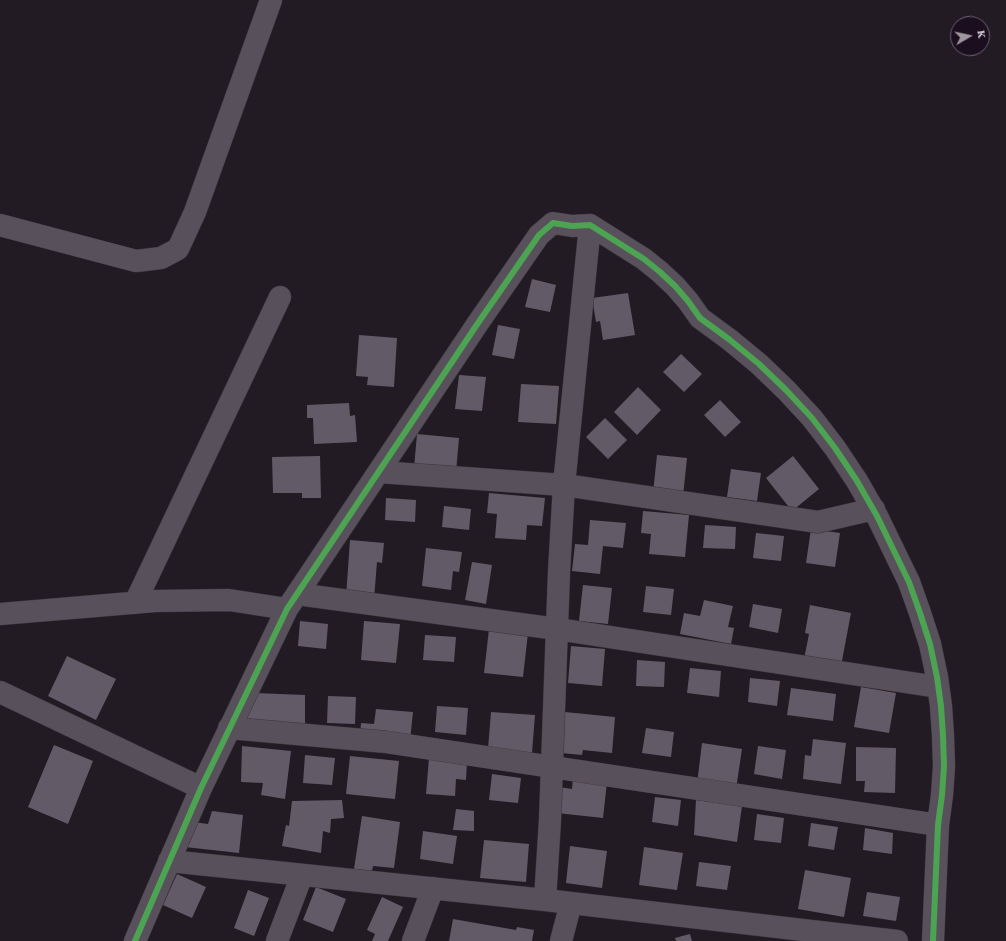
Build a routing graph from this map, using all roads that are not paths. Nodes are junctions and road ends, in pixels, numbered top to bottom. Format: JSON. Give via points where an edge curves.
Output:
{"nodes":[{"id":1,"x":271,"y":0,"type":"edge"},
{"id":2,"x":0,"y":225,"type":"edge"},
{"id":3,"x":590,"y":225,"type":"junction"},
{"id":4,"x":280,"y":297,"type":"dead end"},
{"id":5,"x":379,"y":472,"type":"junction"},
{"id":6,"x":564,"y":485,"type":"junction"},
{"id":7,"x":874,"y":509,"type":"junction"},
{"id":8,"x":292,"y":601,"type":"junction"},
{"id":9,"x":135,"y":603,"type":"junction"},
{"id":10,"x":0,"y":614,"type":"edge"},
{"id":11,"x":557,"y":629,"type":"junction"},
{"id":12,"x":938,"y":687,"type":"junction"},
{"id":13,"x":0,"y":692,"type":"edge"},
{"id":14,"x":230,"y":728,"type":"junction"},
{"id":15,"x":552,"y":767,"type":"junction"},
{"id":16,"x":201,"y":788,"type":"junction"},
{"id":17,"x":938,"y":825,"type":"junction"},
{"id":18,"x":170,"y":861,"type":"junction"},
{"id":19,"x":302,"y":875,"type":"junction"},
{"id":20,"x":433,"y":888,"type":"junction"},
{"id":21,"x":546,"y":900,"type":"junction"},
{"id":22,"x":571,"y":903,"type":"junction"},
{"id":23,"x":135,"y":941,"type":"edge"},
{"id":24,"x":277,"y":941,"type":"edge"},
{"id":25,"x":413,"y":941,"type":"edge"},
{"id":26,"x":561,"y":941,"type":"edge"},
{"id":27,"x":897,"y":941,"type":"edge"},
{"id":28,"x":933,"y":941,"type":"edge"}],
"edges":[{"from":1,"to":2,"type":"street","via":[[198,204],[178,249],[161,258],[136,261]]},
{"from":3,"to":5,"type":"street","via":[[554,223],[539,235]]},
{"from":3,"to":6,"type":"street"},
{"from":3,"to":7,"type":"street","via":[[660,272],[675,286],[700,318],[759,364],[786,390],[835,448]]},
{"from":4,"to":9,"type":"street"},
{"from":5,"to":6,"type":"street"},
{"from":5,"to":8,"type":"street"},
{"from":6,"to":7,"type":"street","via":[[818,522]]},
{"from":6,"to":11,"type":"street"},
{"from":7,"to":12,"type":"street","via":[[909,582],[930,644]]},
{"from":8,"to":9,"type":"street"},
{"from":8,"to":11,"type":"street"},
{"from":8,"to":14,"type":"street"},
{"from":9,"to":10,"type":"street"},
{"from":11,"to":12,"type":"street"},
{"from":11,"to":15,"type":"street"},
{"from":12,"to":17,"type":"street","via":[[944,766]]},
{"from":13,"to":16,"type":"street"},
{"from":14,"to":15,"type":"street","via":[[386,742]]},
{"from":14,"to":16,"type":"street"},
{"from":15,"to":17,"type":"street"},
{"from":15,"to":21,"type":"street"},
{"from":16,"to":18,"type":"street"},
{"from":17,"to":28,"type":"street"},
{"from":18,"to":19,"type":"street"},
{"from":18,"to":23,"type":"street"},
{"from":19,"to":20,"type":"street"},
{"from":19,"to":24,"type":"street"},
{"from":20,"to":21,"type":"street"},
{"from":20,"to":25,"type":"street"},
{"from":21,"to":22,"type":"street"},
{"from":22,"to":26,"type":"street"},
{"from":22,"to":27,"type":"street"}]}
